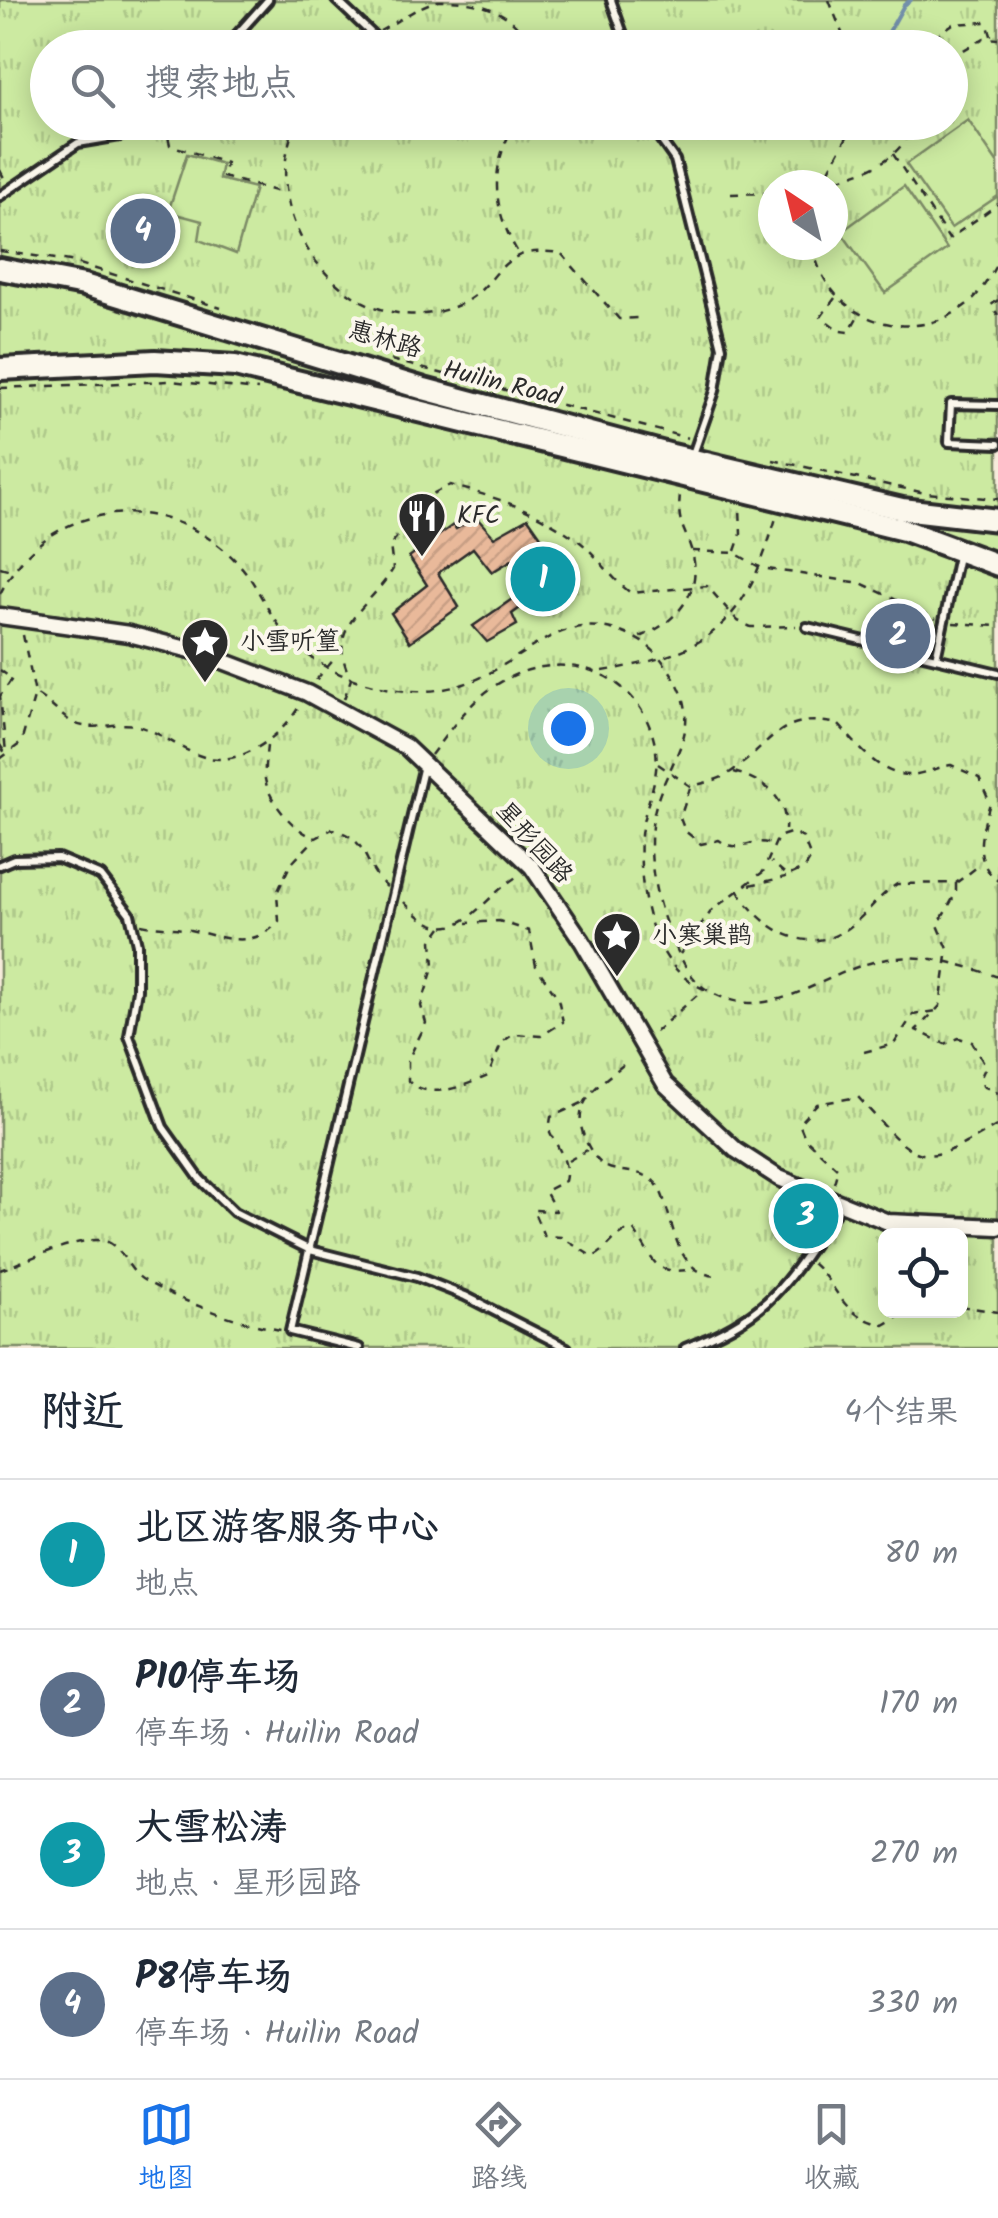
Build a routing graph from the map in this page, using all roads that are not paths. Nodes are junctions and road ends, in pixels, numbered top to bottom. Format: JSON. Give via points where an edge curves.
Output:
{"nodes":[{"id":1,"x":268,"y":0,"type":"edge"},
{"id":2,"x":336,"y":0,"type":"edge"},
{"id":3,"x":610,"y":0,"type":"edge"},
{"id":4,"x":241,"y":30,"type":"edge"},
{"id":5,"x":369,"y":30,"type":"edge"},
{"id":6,"x":621,"y":30,"type":"edge"},
{"id":7,"x":99,"y":140,"type":"edge"},
{"id":8,"x":661,"y":140,"type":"edge"},
{"id":9,"x":0,"y":196,"type":"edge"},
{"id":10,"x":0,"y":268,"type":"edge"},
{"id":11,"x":0,"y":369,"type":"edge"},
{"id":12,"x":998,"y":406,"type":"edge"},
{"id":13,"x":998,"y":444,"type":"edge"},
{"id":14,"x":689,"y":472,"type":"junction"},
{"id":15,"x":998,"y":520,"type":"edge"},
{"id":16,"x":960,"y":550,"type":"junction"},
{"id":17,"x":998,"y":565,"type":"edge"},
{"id":18,"x":0,"y":616,"type":"edge"},
{"id":19,"x":807,"y":627,"type":"road end"},
{"id":20,"x":936,"y":658,"type":"junction"},
{"id":21,"x":998,"y":673,"type":"edge"},
{"id":22,"x":424,"y":764,"type":"junction"},
{"id":23,"x":0,"y":865,"type":"edge"},
{"id":24,"x":835,"y":1201,"type":"junction"},
{"id":25,"x":998,"y":1227,"type":"edge"},
{"id":26,"x":310,"y":1250,"type":"junction"},
{"id":27,"x":359,"y":1348,"type":"edge"},
{"id":28,"x":567,"y":1348,"type":"edge"},
{"id":29,"x":685,"y":1348,"type":"edge"}],
"edges":[{"from":1,"to":4,"type":"lane"},
{"from":2,"to":5,"type":"lane"},
{"from":3,"to":6,"type":"lane"},
{"from":7,"to":9,"type":"lane","via":[[78,144]]},
{"from":8,"to":14,"type":"lane","via":[[676,160],[722,347],[716,390]]},
{"from":10,"to":14,"type":"main road","name":"Huilin Road","via":[[84,285]]},
{"from":11,"to":14,"type":"main road","name":"Huilin Road","via":[[155,361],[236,366]]},
{"from":12,"to":13,"type":"lane","via":[[951,404],[949,442]]},
{"from":14,"to":15,"type":"main road","name":"Huilin Road"},
{"from":14,"to":16,"type":"main road","name":"Huilin Road"},
{"from":16,"to":17,"type":"main road","name":"Huilin Road"},
{"from":16,"to":20,"type":"lane"},
{"from":18,"to":22,"type":"street","name":"星形园路","via":[[129,634],[202,653],[306,694],[406,747]]},
{"from":19,"to":20,"type":"lane"},
{"from":20,"to":21,"type":"lane"},
{"from":22,"to":24,"type":"street","name":"星形园路","via":[[532,867],[666,1084],[736,1150]]},
{"from":22,"to":26,"type":"lane"},
{"from":23,"to":26,"type":"lane","via":[[14,858],[58,858],[100,876],[130,914],[137,990],[129,1036],[163,1127],[234,1212]]},
{"from":24,"to":25,"type":"street","name":"星形园路","via":[[888,1222]]},
{"from":24,"to":29,"type":"lane","via":[[807,1259],[758,1313]]},
{"from":26,"to":27,"type":"lane","via":[[290,1331]]},
{"from":26,"to":28,"type":"lane","via":[[418,1277]]}]}
